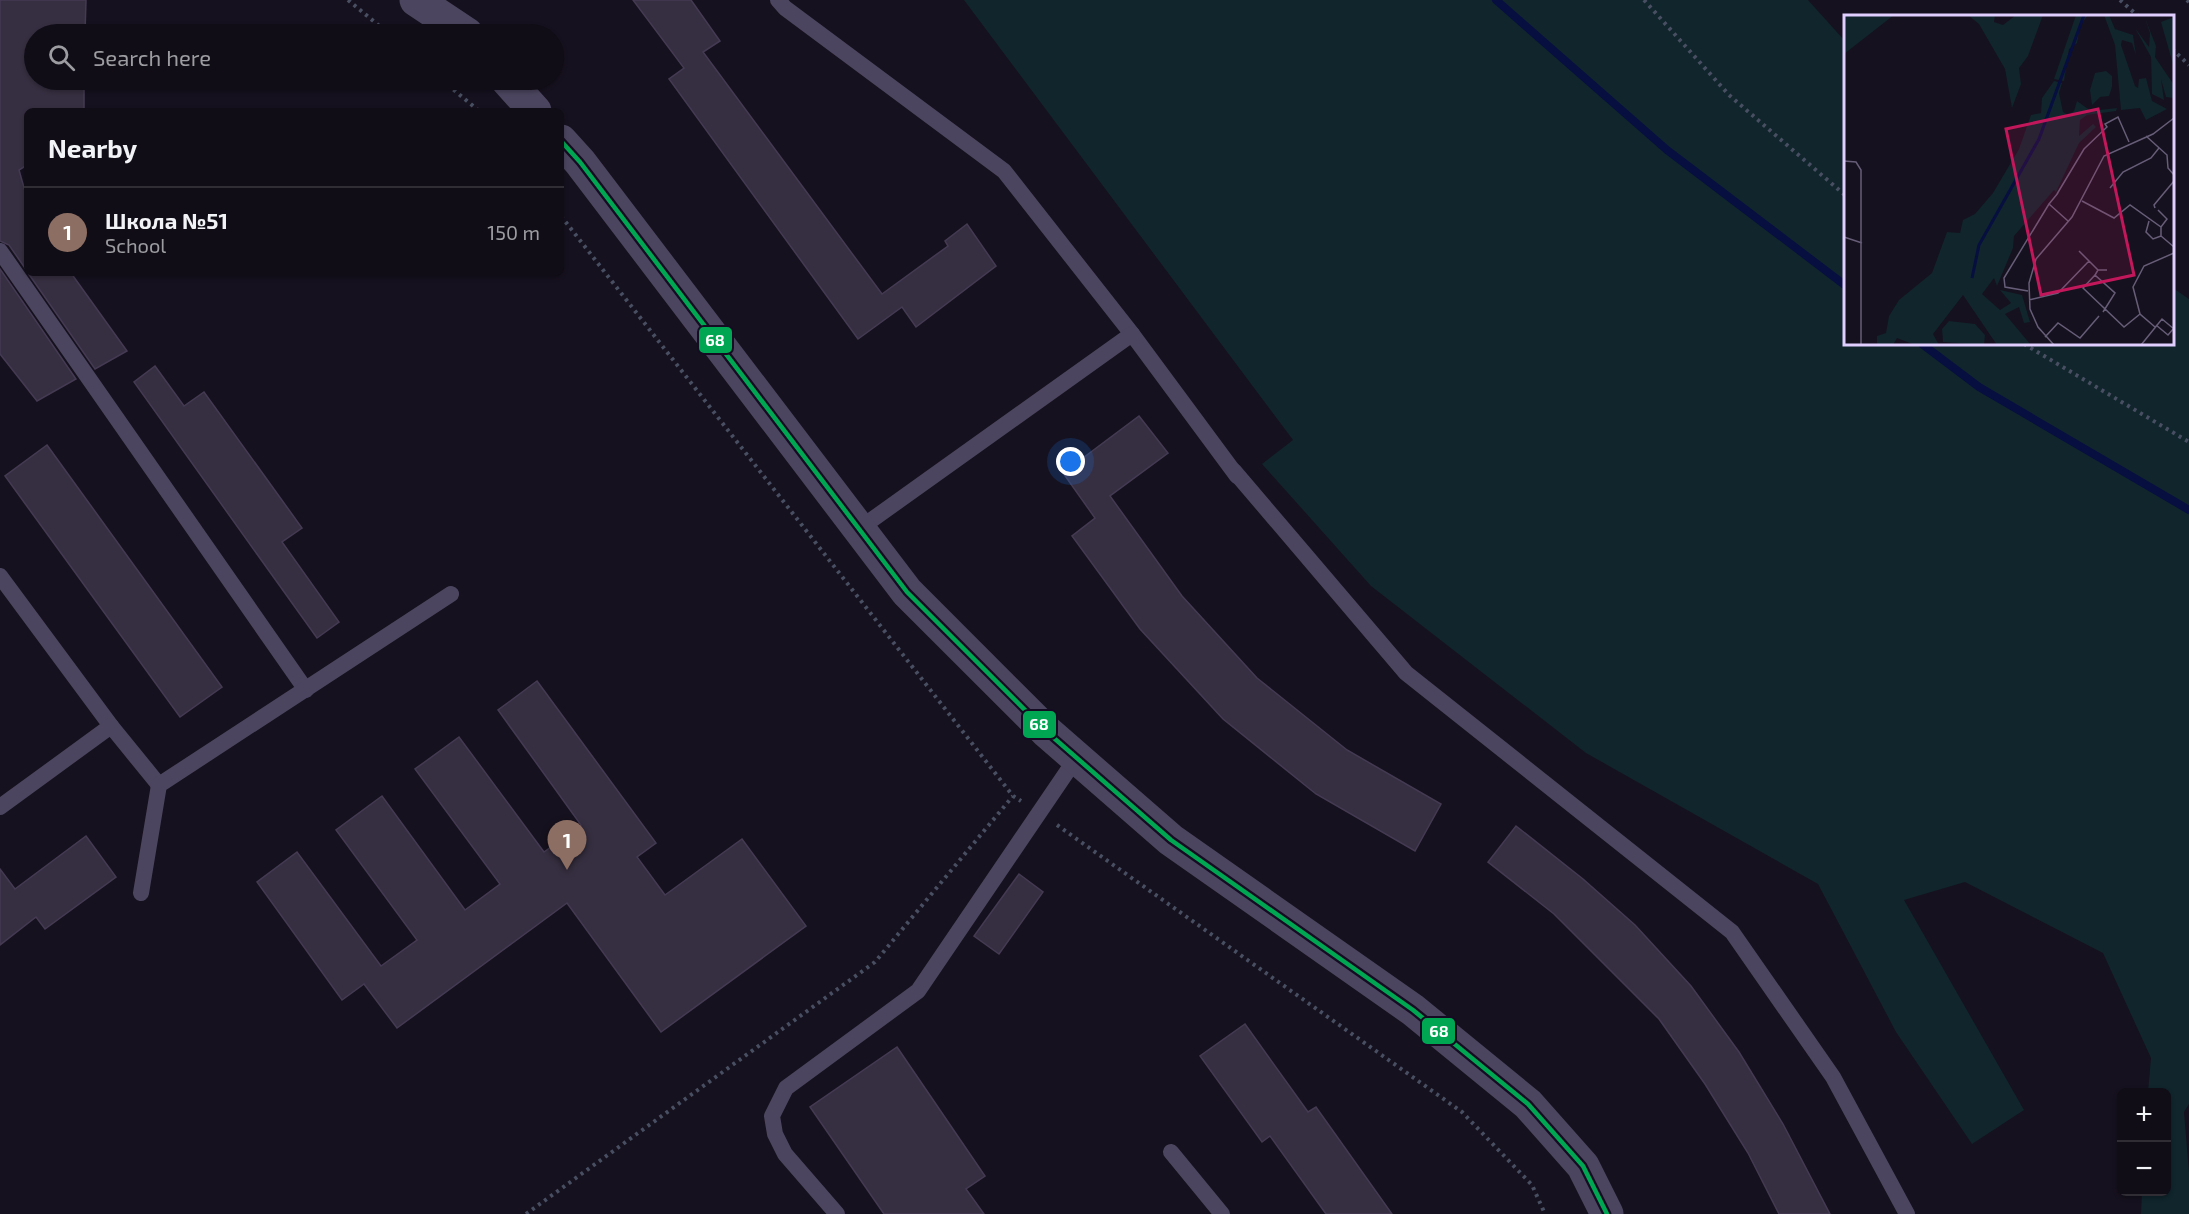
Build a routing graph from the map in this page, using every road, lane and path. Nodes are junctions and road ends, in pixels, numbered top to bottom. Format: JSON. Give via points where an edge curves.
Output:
{"nodes":[{"id":1,"x":348,"y":0,"type":"edge"},
{"id":2,"x":416,"y":0,"type":"edge"},
{"id":3,"x":778,"y":0,"type":"edge"},
{"id":4,"x":1644,"y":0,"type":"edge"},
{"id":5,"x":2120,"y":0,"type":"edge"},
{"id":6,"x":2137,"y":15,"type":"edge"},
{"id":7,"x":377,"y":24,"type":"edge"},
{"id":8,"x":452,"y":24,"type":"edge"},
{"id":9,"x":2174,"y":51,"type":"edge"},
{"id":10,"x":2189,"y":65,"type":"edge"},
{"id":11,"x":454,"y":90,"type":"edge"},
{"id":12,"x":516,"y":90,"type":"edge"},
{"id":13,"x":475,"y":108,"type":"edge"},
{"id":14,"x":532,"y":108,"type":"edge"},
{"id":15,"x":564,"y":144,"type":"edge"},
{"id":16,"x":1844,"y":195,"type":"edge"},
{"id":17,"x":0,"y":251,"type":"edge"},
{"id":18,"x":1132,"y":334,"type":"junction"},
{"id":19,"x":2026,"y":345,"type":"edge"},
{"id":20,"x":2189,"y":442,"type":"edge"},
{"id":21,"x":859,"y":528,"type":"junction"},
{"id":22,"x":0,"y":576,"type":"edge"},
{"id":23,"x":450,"y":594,"type":"dead end"},
{"id":24,"x":306,"y":690,"type":"junction"},
{"id":25,"x":111,"y":726,"type":"junction"},
{"id":26,"x":1077,"y":757,"type":"junction"},
{"id":27,"x":159,"y":786,"type":"junction"},
{"id":28,"x":1013,"y":796,"type":"dead end"},
{"id":29,"x":0,"y":807,"type":"edge"},
{"id":30,"x":141,"y":893,"type":"dead end"},
{"id":31,"x":1171,"y":1152,"type":"dead end"},
{"id":32,"x":526,"y":1214,"type":"edge"},
{"id":33,"x":837,"y":1214,"type":"edge"},
{"id":34,"x":1222,"y":1214,"type":"edge"},
{"id":35,"x":1607,"y":1214,"type":"edge"},
{"id":36,"x":1906,"y":1214,"type":"edge"}],
"edges":[{"from":1,"to":7,"type":"path"},
{"from":2,"to":8,"type":"street"},
{"from":3,"to":18,"type":"lane","via":[[1004,171]]},
{"from":4,"to":16,"type":"path","via":[[1729,95]]},
{"from":5,"to":6,"type":"path"},
{"from":9,"to":10,"type":"path"},
{"from":11,"to":13,"type":"path"},
{"from":12,"to":14,"type":"street"},
{"from":15,"to":21,"type":"street"},
{"from":17,"to":24,"type":"lane"},
{"from":18,"to":21,"type":"lane"},
{"from":18,"to":36,"type":"lane","via":[[1236,473],[1406,673],[1732,932],[1833,1077]]},
{"from":19,"to":20,"type":"path"},
{"from":21,"to":26,"type":"street","via":[[907,592]]},
{"from":22,"to":25,"type":"lane"},
{"from":23,"to":24,"type":"lane"},
{"from":24,"to":27,"type":"lane"},
{"from":25,"to":27,"type":"lane"},
{"from":25,"to":29,"type":"lane"},
{"from":26,"to":33,"type":"lane","via":[[918,992],[786,1088],[772,1116],[775,1134],[785,1154]]},
{"from":26,"to":35,"type":"street","via":[[1171,840],[1413,1010],[1528,1104],[1583,1166]]},
{"from":27,"to":30,"type":"lane"},
{"from":28,"to":32,"type":"path","via":[[875,962]]},
{"from":31,"to":34,"type":"lane"}]}
